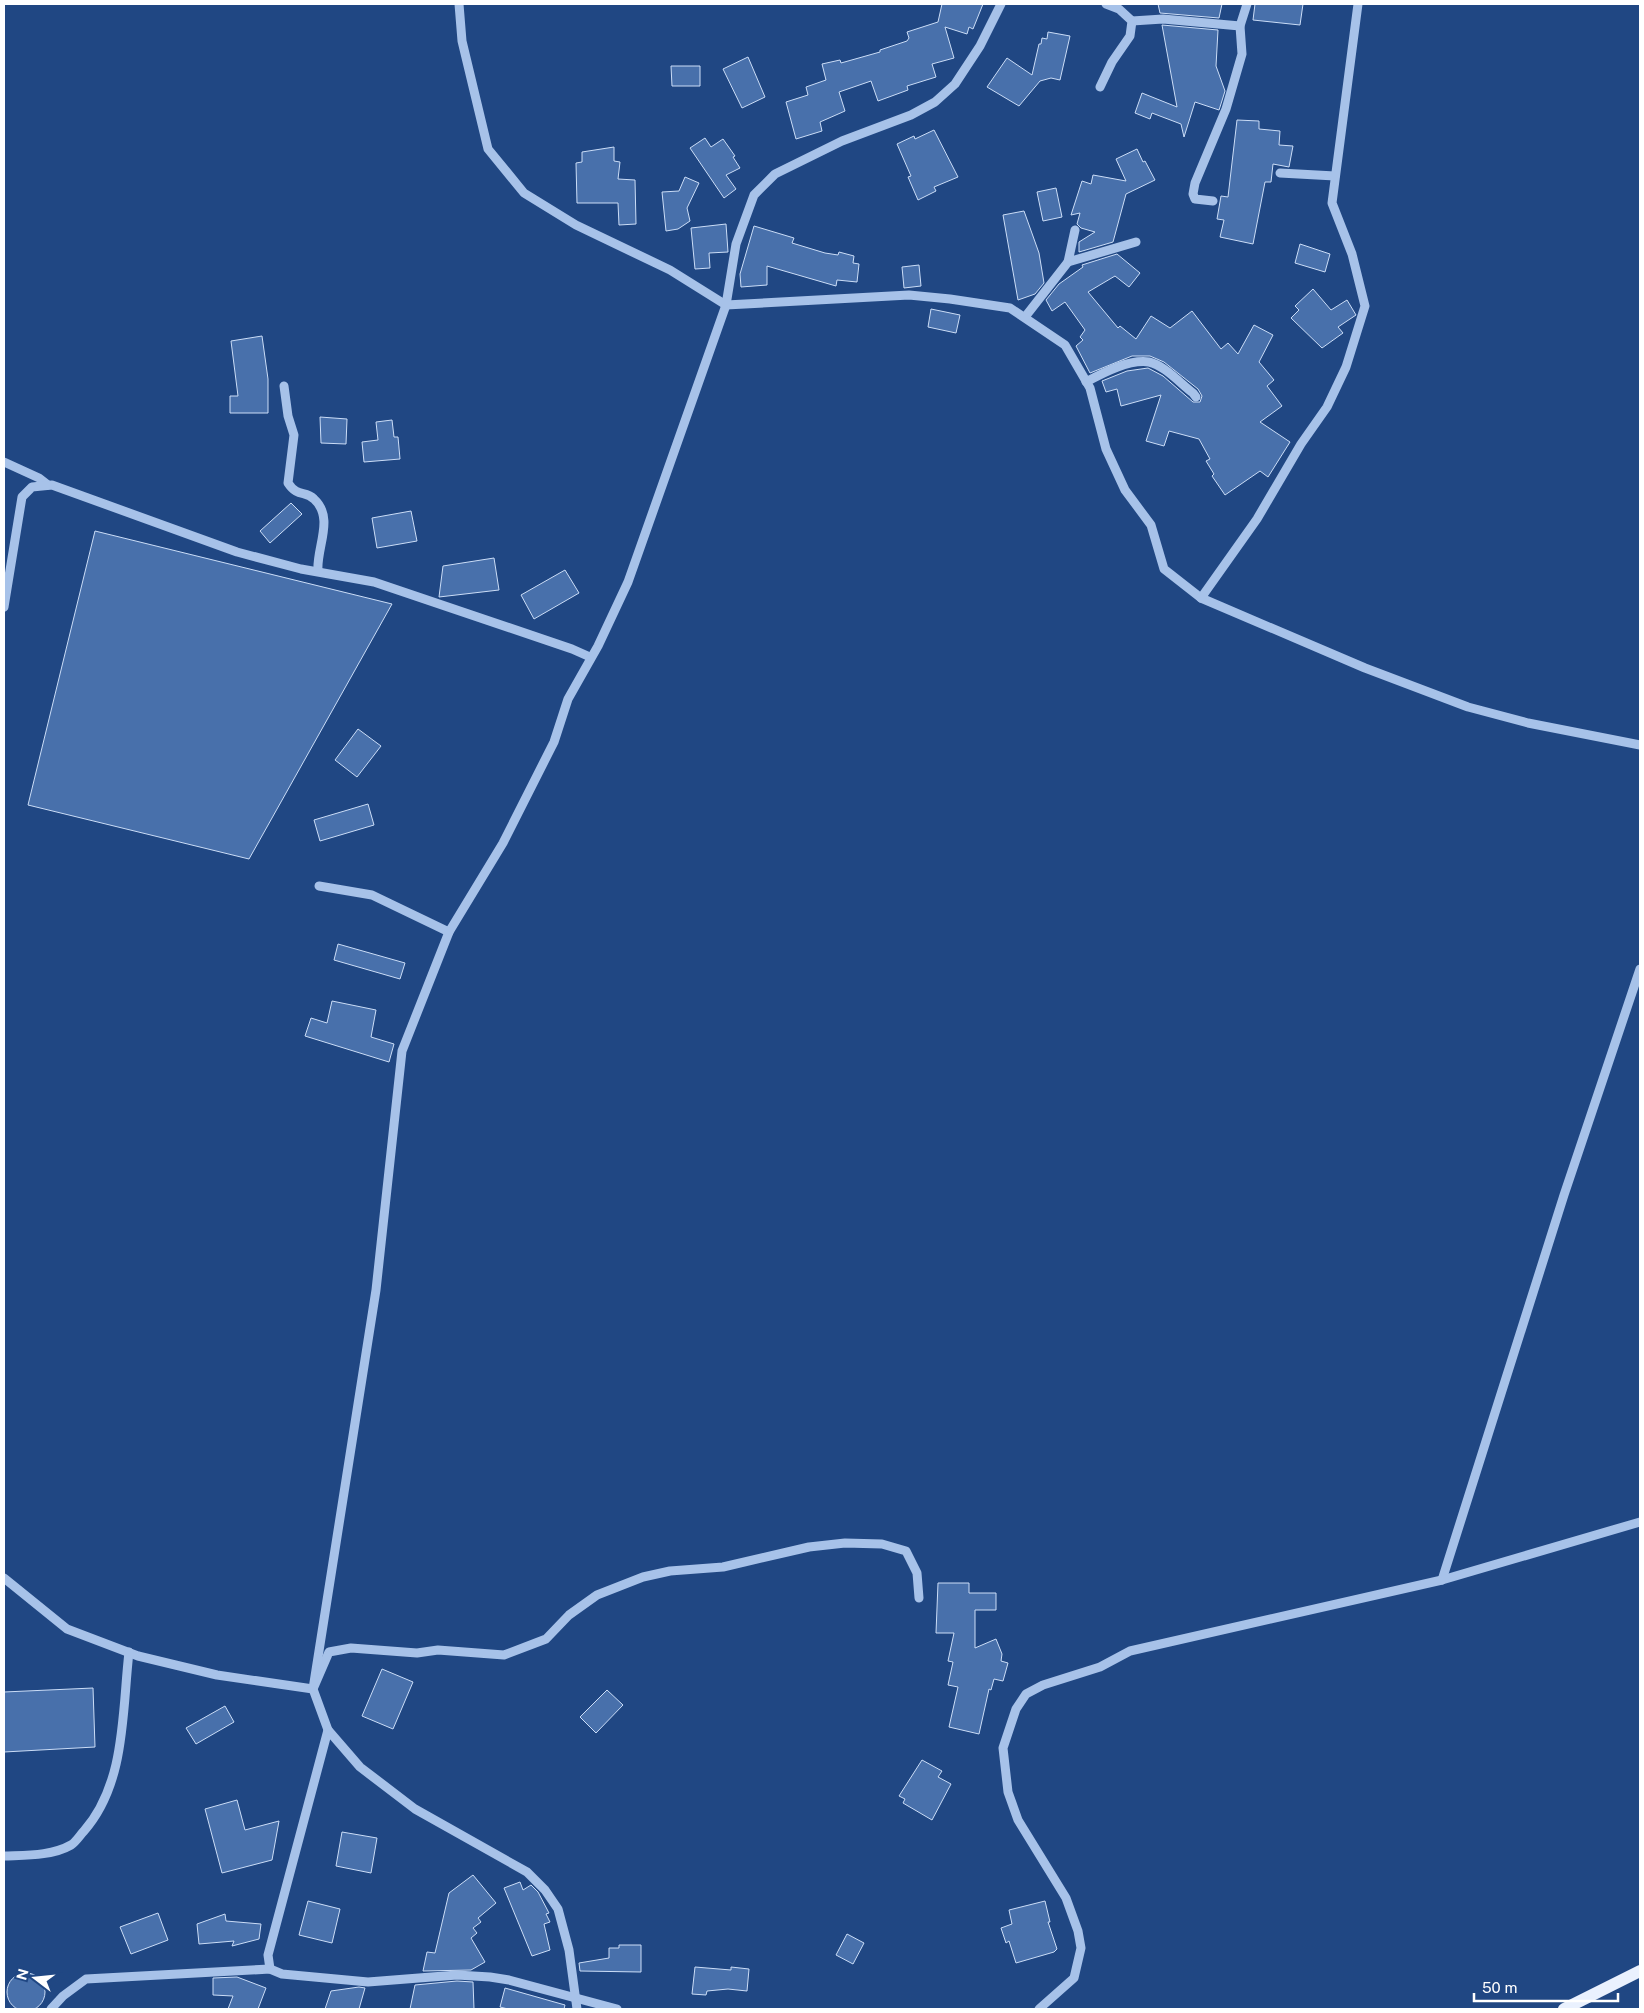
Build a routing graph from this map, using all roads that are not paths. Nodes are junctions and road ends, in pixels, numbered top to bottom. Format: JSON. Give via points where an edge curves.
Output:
{"nodes":[{"id":1,"x":459,"y":4,"type":"edge"},
{"id":2,"x":1002,"y":4,"type":"edge"},
{"id":3,"x":1106,"y":4,"type":"edge"},
{"id":4,"x":1247,"y":4,"type":"edge"},
{"id":5,"x":1358,"y":4,"type":"edge"},
{"id":6,"x":1132,"y":21,"type":"junction"},
{"id":7,"x":1240,"y":26,"type":"junction"},
{"id":8,"x":1100,"y":87,"type":"dead end"},
{"id":9,"x":1280,"y":173,"type":"dead end"},
{"id":10,"x":1335,"y":176,"type":"junction"},
{"id":11,"x":1213,"y":201,"type":"dead end"},
{"id":12,"x":1075,"y":230,"type":"dead end"},
{"id":13,"x":1136,"y":242,"type":"dead end"},
{"id":14,"x":1068,"y":262,"type":"junction"},
{"id":15,"x":726,"y":304,"type":"junction"},
{"id":16,"x":1025,"y":316,"type":"junction"},
{"id":17,"x":1086,"y":382,"type":"junction"},
{"id":18,"x":284,"y":386,"type":"dead end"},
{"id":19,"x":1196,"y":397,"type":"dead end"},
{"id":20,"x":4,"y":462,"type":"edge"},
{"id":21,"x":48,"y":485,"type":"junction"},
{"id":22,"x":318,"y":571,"type":"junction"},
{"id":23,"x":1201,"y":598,"type":"junction"},
{"id":24,"x":4,"y":607,"type":"edge"},
{"id":25,"x":590,"y":657,"type":"junction"},
{"id":26,"x":1640,"y":745,"type":"edge"},
{"id":27,"x":319,"y":886,"type":"dead end"},
{"id":28,"x":449,"y":932,"type":"junction"},
{"id":29,"x":1640,"y":969,"type":"edge"},
{"id":30,"x":1640,"y":1522,"type":"edge"},
{"id":31,"x":4,"y":1578,"type":"edge"},
{"id":32,"x":1442,"y":1580,"type":"junction"},
{"id":33,"x":918,"y":1598,"type":"dead end"},
{"id":34,"x":129,"y":1652,"type":"junction"},
{"id":35,"x":313,"y":1689,"type":"junction"},
{"id":36,"x":328,"y":1730,"type":"junction"},
{"id":37,"x":4,"y":1856,"type":"edge"},
{"id":38,"x":270,"y":1969,"type":"junction"},
{"id":39,"x":1640,"y":1971,"type":"edge"},
{"id":40,"x":577,"y":2005,"type":"edge"},
{"id":41,"x":50,"y":2009,"type":"edge"},
{"id":42,"x":616,"y":2009,"type":"edge"},
{"id":43,"x":1039,"y":2009,"type":"edge"},
{"id":44,"x":1564,"y":2009,"type":"edge"}],
"edges":[{"from":1,"to":15,"type":"street","via":[[464,50],[488,149],[524,192],[576,226],[670,270]]},
{"from":2,"to":15,"type":"street","via":[[955,84],[935,102],[911,116],[842,141],[775,174],[754,194],[736,244]]},
{"from":3,"to":6,"type":"street","via":[[1119,9]]},
{"from":4,"to":7,"type":"street"},
{"from":5,"to":10,"type":"street"},
{"from":6,"to":7,"type":"street","via":[[1163,19]]},
{"from":6,"to":8,"type":"street","via":[[1130,36]]},
{"from":7,"to":11,"type":"street","via":[[1242,54],[1235,80],[1193,194],[1195,199]]},
{"from":9,"to":10,"type":"street"},
{"from":10,"to":23,"type":"street","via":[[1332,203],[1352,254],[1365,306],[1346,367],[1327,407],[1257,519]]},
{"from":12,"to":14,"type":"street"},
{"from":13,"to":14,"type":"street"},
{"from":14,"to":16,"type":"street"},
{"from":15,"to":16,"type":"street","via":[[909,296],[1010,308]]},
{"from":15,"to":25,"type":"street","via":[[628,582]]},
{"from":16,"to":17,"type":"street","via":[[1065,345]]},
{"from":17,"to":19,"type":"street","via":[[1115,369],[1149,362],[1164,370]]},
{"from":17,"to":23,"type":"street","via":[[1106,449],[1125,490],[1151,525],[1164,569]]},
{"from":18,"to":22,"type":"street","via":[[294,435],[288,483],[294,492],[313,498],[322,511],[325,528],[317,558]]},
{"from":20,"to":21,"type":"street"},
{"from":21,"to":22,"type":"street","via":[[237,552]]},
{"from":21,"to":24,"type":"street","via":[[32,487],[22,497]]},
{"from":22,"to":25,"type":"street","via":[[374,582]]},
{"from":23,"to":26,"type":"street","via":[[1365,668],[1468,707],[1528,723]]},
{"from":25,"to":28,"type":"street","via":[[568,698],[554,742],[503,843]]},
{"from":27,"to":28,"type":"street","via":[[372,895]]},
{"from":28,"to":35,"type":"street","via":[[402,1051],[376,1290]]},
{"from":29,"to":32,"type":"street","via":[[1567,1186]]},
{"from":30,"to":32,"type":"street"},
{"from":31,"to":34,"type":"street","via":[[67,1629]]},
{"from":32,"to":43,"type":"street","via":[[1130,1651],[1100,1667],[1043,1685],[1026,1694],[1016,1709],[1003,1748],[1008,1792],[1026,1836],[1066,1898],[1081,1948],[1074,1978]]},
{"from":33,"to":35,"type":"street","via":[[918,1573],[906,1551],[882,1544],[845,1543],[809,1547],[723,1567],[670,1571],[643,1577],[597,1594],[569,1615],[546,1639],[504,1655],[351,1648],[330,1652]]},
{"from":34,"to":35,"type":"street","via":[[217,1674]]},
{"from":34,"to":37,"type":"street","via":[[116,1771],[104,1800],[72,1844],[30,1855]]},
{"from":35,"to":36,"type":"street"},
{"from":36,"to":38,"type":"street","via":[[268,1954]]},
{"from":36,"to":40,"type":"street","via":[[360,1767],[415,1810],[504,1857],[540,1884],[558,1909],[569,1950]]},
{"from":38,"to":40,"type":"street","via":[[282,1974],[368,1982],[457,1975],[490,1977],[509,1980]]},
{"from":38,"to":41,"type":"street","via":[[86,1979]]},
{"from":39,"to":44,"type":"main road"},
{"from":40,"to":42,"type":"street"}]}
